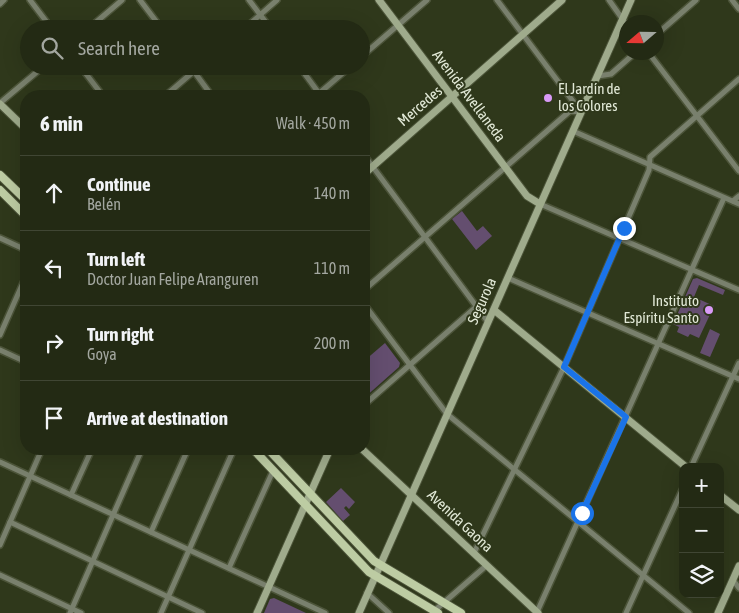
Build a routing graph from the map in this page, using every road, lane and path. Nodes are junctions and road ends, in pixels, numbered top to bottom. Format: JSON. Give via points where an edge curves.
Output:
{"nodes":[{"id":1,"x":4,"y":0,"type":"edge"},
{"id":2,"x":30,"y":0,"type":"edge"},
{"id":3,"x":122,"y":0,"type":"edge"},
{"id":4,"x":140,"y":0,"type":"edge"},
{"id":5,"x":249,"y":0,"type":"edge"},
{"id":6,"x":277,"y":0,"type":"edge"},
{"id":7,"x":379,"y":0,"type":"edge"},
{"id":8,"x":427,"y":0,"type":"edge"},
{"id":9,"x":497,"y":0,"type":"edge"},
{"id":10,"x":562,"y":0,"type":"edge"},
{"id":11,"x":608,"y":0,"type":"edge"},
{"id":12,"x":631,"y":0,"type":"edge"},
{"id":13,"x":696,"y":0,"type":"edge"},
{"id":14,"x":732,"y":0,"type":"edge"},
{"id":15,"x":0,"y":4,"type":"edge"},
{"id":16,"x":739,"y":9,"type":"edge"},
{"id":17,"x":260,"y":15,"type":"junction"},
{"id":18,"x":620,"y":15,"type":"edge"},
{"id":19,"x":627,"y":15,"type":"edge"},
{"id":20,"x":45,"y":20,"type":"edge"},
{"id":21,"x":99,"y":20,"type":"edge"},
{"id":22,"x":155,"y":20,"type":"edge"},
{"id":23,"x":254,"y":20,"type":"edge"},
{"id":24,"x":264,"y":20,"type":"edge"},
{"id":25,"x":398,"y":25,"type":"junction"},
{"id":26,"x":664,"y":27,"type":"edge"},
{"id":27,"x":522,"y":34,"type":"junction"},
{"id":28,"x":619,"y":34,"type":"edge"},
{"id":29,"x":370,"y":49,"type":"edge"},
{"id":30,"x":627,"y":60,"type":"edge"},
{"id":31,"x":654,"y":60,"type":"edge"},
{"id":32,"x":34,"y":75,"type":"edge"},
{"id":33,"x":87,"y":75,"type":"edge"},
{"id":34,"x":186,"y":75,"type":"edge"},
{"id":35,"x":196,"y":75,"type":"edge"},
{"id":36,"x":305,"y":75,"type":"edge"},
{"id":37,"x":341,"y":75,"type":"edge"},
{"id":38,"x":598,"y":76,"type":"junction"},
{"id":39,"x":739,"y":80,"type":"edge"},
{"id":40,"x":98,"y":90,"type":"edge"},
{"id":41,"x":171,"y":90,"type":"edge"},
{"id":42,"x":208,"y":90,"type":"edge"},
{"id":43,"x":315,"y":90,"type":"edge"},
{"id":44,"x":325,"y":90,"type":"edge"},
{"id":45,"x":452,"y":97,"type":"junction"},
{"id":46,"x":0,"y":104,"type":"edge"},
{"id":47,"x":581,"y":112,"type":"junction"},
{"id":48,"x":697,"y":116,"type":"junction"},
{"id":49,"x":20,"y":123,"type":"edge"},
{"id":50,"x":573,"y":131,"type":"junction"},
{"id":51,"x":370,"y":163,"type":"edge"},
{"id":52,"x":649,"y":165,"type":"junction"},
{"id":53,"x":372,"y":166,"type":"junction"},
{"id":54,"x":505,"y":167,"type":"junction"},
{"id":55,"x":739,"y":172,"type":"edge"},
{"id":56,"x":0,"y":175,"type":"edge"},
{"id":57,"x":0,"y":190,"type":"edge"},
{"id":58,"x":20,"y":194,"type":"edge"},
{"id":59,"x":739,"y":196,"type":"edge"},
{"id":60,"x":724,"y":198,"type":"junction"},
{"id":61,"x":733,"y":201,"type":"junction"},
{"id":62,"x":540,"y":204,"type":"junction"},
{"id":63,"x":739,"y":204,"type":"edge"},
{"id":64,"x":20,"y":210,"type":"edge"},
{"id":65,"x":425,"y":236,"type":"junction"},
{"id":66,"x":0,"y":238,"type":"edge"},
{"id":67,"x":620,"y":238,"type":"junction"},
{"id":68,"x":20,"y":247,"type":"edge"},
{"id":69,"x":692,"y":269,"type":"junction"},
{"id":70,"x":508,"y":278,"type":"junction"},
{"id":71,"x":370,"y":285,"type":"edge"},
{"id":72,"x":20,"y":290,"type":"edge"},
{"id":73,"x":739,"y":290,"type":"edge"},
{"id":74,"x":476,"y":307,"type":"junction"},
{"id":75,"x":494,"y":310,"type":"junction"},
{"id":76,"x":370,"y":312,"type":"edge"},
{"id":77,"x":588,"y":313,"type":"junction"},
{"id":78,"x":488,"y":322,"type":"junction"},
{"id":79,"x":0,"y":335,"type":"edge"},
{"id":80,"x":658,"y":344,"type":"junction"},
{"id":81,"x":0,"y":350,"type":"edge"},
{"id":82,"x":20,"y":359,"type":"edge"},
{"id":83,"x":739,"y":363,"type":"edge"},
{"id":84,"x":410,"y":365,"type":"junction"},
{"id":85,"x":564,"y":367,"type":"junction"},
{"id":86,"x":733,"y":377,"type":"junction"},
{"id":87,"x":739,"y":379,"type":"edge"},
{"id":88,"x":370,"y":399,"type":"edge"},
{"id":89,"x":448,"y":414,"type":"junction"},
{"id":90,"x":626,"y":417,"type":"junction"},
{"id":91,"x":39,"y":455,"type":"edge"},
{"id":92,"x":89,"y":455,"type":"edge"},
{"id":93,"x":139,"y":455,"type":"edge"},
{"id":94,"x":185,"y":455,"type":"edge"},
{"id":95,"x":231,"y":455,"type":"edge"},
{"id":96,"x":258,"y":455,"type":"edge"},
{"id":97,"x":274,"y":455,"type":"edge"},
{"id":98,"x":327,"y":455,"type":"edge"},
{"id":99,"x":369,"y":455,"type":"edge"},
{"id":100,"x":0,"y":462,"type":"edge"},
{"id":101,"x":681,"y":463,"type":"edge"},
{"id":102,"x":694,"y":463,"type":"edge"},
{"id":103,"x":515,"y":469,"type":"junction"},
{"id":104,"x":273,"y":471,"type":"junction"},
{"id":105,"x":30,"y":476,"type":"junction"},
{"id":106,"x":310,"y":493,"type":"junction"},
{"id":107,"x":72,"y":495,"type":"junction"},
{"id":108,"x":412,"y":495,"type":"junction"},
{"id":109,"x":679,"y":497,"type":"edge"},
{"id":110,"x":724,"y":498,"type":"edge"},
{"id":111,"x":305,"y":504,"type":"junction"},
{"id":112,"x":739,"y":510,"type":"edge"},
{"id":113,"x":113,"y":515,"type":"junction"},
{"id":114,"x":10,"y":522,"type":"junction"},
{"id":115,"x":578,"y":522,"type":"junction"},
{"id":116,"x":151,"y":532,"type":"junction"},
{"id":117,"x":0,"y":545,"type":"edge"},
{"id":118,"x":189,"y":550,"type":"junction"},
{"id":119,"x":474,"y":553,"type":"junction"},
{"id":120,"x":93,"y":561,"type":"junction"},
{"id":121,"x":380,"y":564,"type":"junction"},
{"id":122,"x":487,"y":565,"type":"junction"},
{"id":123,"x":739,"y":566,"type":"edge"},
{"id":124,"x":229,"y":568,"type":"junction"},
{"id":125,"x":0,"y":575,"type":"edge"},
{"id":126,"x":375,"y":576,"type":"junction"},
{"id":127,"x":643,"y":576,"type":"junction"},
{"id":128,"x":733,"y":580,"type":"junction"},
{"id":129,"x":268,"y":587,"type":"junction"},
{"id":130,"x":739,"y":588,"type":"edge"},
{"id":131,"x":367,"y":594,"type":"junction"},
{"id":132,"x":168,"y":597,"type":"junction"},
{"id":133,"x":444,"y":603,"type":"junction"},
{"id":134,"x":71,"y":611,"type":"edge"},
{"id":135,"x":435,"y":612,"type":"edge"},
{"id":136,"x":537,"y":612,"type":"edge"},
{"id":137,"x":81,"y":613,"type":"edge"},
{"id":138,"x":161,"y":613,"type":"edge"},
{"id":139,"x":202,"y":613,"type":"edge"},
{"id":140,"x":257,"y":613,"type":"edge"},
{"id":141,"x":325,"y":613,"type":"edge"},
{"id":142,"x":359,"y":613,"type":"edge"},
{"id":143,"x":389,"y":613,"type":"edge"},
{"id":144,"x":461,"y":613,"type":"edge"},
{"id":145,"x":626,"y":613,"type":"edge"},
{"id":146,"x":689,"y":613,"type":"edge"},
{"id":147,"x":718,"y":613,"type":"edge"}],
"edges":[{"from":1,"to":15,"type":"street"},
{"from":2,"to":20,"type":"street"},
{"from":3,"to":21,"type":"street"},
{"from":4,"to":22,"type":"street"},
{"from":5,"to":17,"type":"street"},
{"from":6,"to":17,"type":"street"},
{"from":7,"to":25,"type":"street","name":"Avenida Avellaneda"},
{"from":8,"to":25,"type":"street"},
{"from":9,"to":27,"type":"street"},
{"from":10,"to":27,"type":"street","name":"Mercedes"},
{"from":11,"to":18,"type":"street"},
{"from":12,"to":19,"type":"street","name":"Segurola"},
{"from":13,"to":26,"type":"street"},
{"from":14,"to":16,"type":"street"},
{"from":17,"to":23,"type":"street"},
{"from":17,"to":24,"type":"street"},
{"from":25,"to":29,"type":"street"},
{"from":25,"to":45,"type":"street","name":"Avenida Avellaneda"},
{"from":27,"to":45,"type":"street","name":"Mercedes"},
{"from":27,"to":47,"type":"street"},
{"from":28,"to":38,"type":"street","name":"Segurola"},
{"from":30,"to":38,"type":"street","via":[[611,74]]},
{"from":31,"to":48,"type":"street"},
{"from":32,"to":46,"type":"street"},
{"from":33,"to":40,"type":"street"},
{"from":34,"to":41,"type":"street"},
{"from":35,"to":42,"type":"street"},
{"from":36,"to":43,"type":"street"},
{"from":37,"to":44,"type":"street"},
{"from":38,"to":47,"type":"street","name":"Segurola"},
{"from":39,"to":48,"type":"street"},
{"from":45,"to":53,"type":"street","name":"Mercedes"},
{"from":45,"to":54,"type":"street","name":"Avenida Avellaneda"},
{"from":46,"to":49,"type":"street"},
{"from":47,"to":50,"type":"street","name":"Segurola"},
{"from":47,"to":54,"type":"street","via":[[570,111]]},
{"from":48,"to":52,"type":"street","via":[[652,154]]},
{"from":48,"to":55,"type":"street"},
{"from":50,"to":52,"type":"street"},
{"from":50,"to":62,"type":"street","name":"Segurola"},
{"from":51,"to":53,"type":"street"},
{"from":52,"to":60,"type":"street"},
{"from":52,"to":67,"type":"street"},
{"from":53,"to":65,"type":"street"},
{"from":54,"to":62,"type":"street","name":"Avenida Avellaneda","via":[[527,196]]},
{"from":54,"to":65,"type":"street"},
{"from":56,"to":58,"type":"main road"},
{"from":57,"to":64,"type":"main road"},
{"from":59,"to":61,"type":"street"},
{"from":60,"to":61,"type":"street"},
{"from":60,"to":69,"type":"street"},
{"from":61,"to":63,"type":"street"},
{"from":62,"to":67,"type":"street"},
{"from":62,"to":70,"type":"street","name":"Segurola"},
{"from":65,"to":71,"type":"street"},
{"from":65,"to":74,"type":"street"},
{"from":66,"to":68,"type":"street"},
{"from":67,"to":69,"type":"street"},
{"from":67,"to":77,"type":"street"},
{"from":69,"to":73,"type":"street"},
{"from":69,"to":80,"type":"street"},
{"from":70,"to":75,"type":"street","name":"Segurola"},
{"from":70,"to":77,"type":"street"},
{"from":72,"to":79,"type":"street"},
{"from":74,"to":78,"type":"street"},
{"from":74,"to":84,"type":"street"},
{"from":75,"to":78,"type":"street","name":"Segurola"},
{"from":75,"to":85,"type":"street"},
{"from":76,"to":84,"type":"street"},
{"from":77,"to":80,"type":"street"},
{"from":77,"to":85,"type":"street"},
{"from":78,"to":89,"type":"street","name":"Segurola"},
{"from":80,"to":86,"type":"street"},
{"from":80,"to":90,"type":"street"},
{"from":81,"to":82,"type":"street"},
{"from":83,"to":86,"type":"street"},
{"from":84,"to":88,"type":"street"},
{"from":84,"to":89,"type":"street"},
{"from":85,"to":90,"type":"street"},
{"from":85,"to":103,"type":"street"},
{"from":86,"to":87,"type":"street"},
{"from":86,"to":102,"type":"street"},
{"from":89,"to":103,"type":"street"},
{"from":89,"to":108,"type":"street","name":"Segurola"},
{"from":90,"to":101,"type":"street"},
{"from":90,"to":115,"type":"street"},
{"from":91,"to":105,"type":"street"},
{"from":92,"to":107,"type":"street"},
{"from":93,"to":113,"type":"street"},
{"from":94,"to":116,"type":"street"},
{"from":95,"to":118,"type":"street"},
{"from":96,"to":104,"type":"main road"},
{"from":97,"to":106,"type":"main road"},
{"from":98,"to":106,"type":"street"},
{"from":99,"to":108,"type":"street","name":"Avenida Gaona"},
{"from":100,"to":105,"type":"street"},
{"from":103,"to":115,"type":"street"},
{"from":103,"to":119,"type":"street"},
{"from":104,"to":111,"type":"main road"},
{"from":104,"to":124,"type":"street"},
{"from":105,"to":107,"type":"street"},
{"from":105,"to":114,"type":"street"},
{"from":106,"to":111,"type":"street"},
{"from":106,"to":121,"type":"main road"},
{"from":107,"to":113,"type":"street"},
{"from":108,"to":119,"type":"street","name":"Avenida Gaona"},
{"from":108,"to":121,"type":"street","name":"Segurola"},
{"from":109,"to":127,"type":"street"},
{"from":110,"to":112,"type":"street"},
{"from":111,"to":126,"type":"main road"},
{"from":111,"to":129,"type":"street"},
{"from":113,"to":116,"type":"street"},
{"from":113,"to":120,"type":"street"},
{"from":114,"to":117,"type":"street"},
{"from":114,"to":120,"type":"street"},
{"from":115,"to":127,"type":"street"},
{"from":115,"to":136,"type":"street"},
{"from":116,"to":118,"type":"street"},
{"from":118,"to":124,"type":"street"},
{"from":118,"to":132,"type":"street"},
{"from":119,"to":122,"type":"street","name":"Avenida Gaona"},
{"from":120,"to":132,"type":"street"},
{"from":120,"to":134,"type":"street"},
{"from":121,"to":126,"type":"street","name":"Segurola"},
{"from":121,"to":133,"type":"main road"},
{"from":122,"to":133,"type":"street"},
{"from":122,"to":136,"type":"street","name":"Avenida Gaona"},
{"from":123,"to":128,"type":"street"},
{"from":124,"to":129,"type":"street"},
{"from":125,"to":134,"type":"street"},
{"from":126,"to":131,"type":"street","name":"Segurola"},
{"from":126,"to":135,"type":"main road"},
{"from":127,"to":145,"type":"street"},
{"from":127,"to":146,"type":"street"},
{"from":128,"to":130,"type":"street"},
{"from":128,"to":147,"type":"street"},
{"from":129,"to":140,"type":"street"},
{"from":129,"to":141,"type":"street"},
{"from":131,"to":142,"type":"street","name":"Segurola"},
{"from":131,"to":143,"type":"street"},
{"from":132,"to":138,"type":"street"},
{"from":132,"to":139,"type":"street"},
{"from":133,"to":135,"type":"street"},
{"from":133,"to":144,"type":"main road"},
{"from":134,"to":137,"type":"street"}]}
